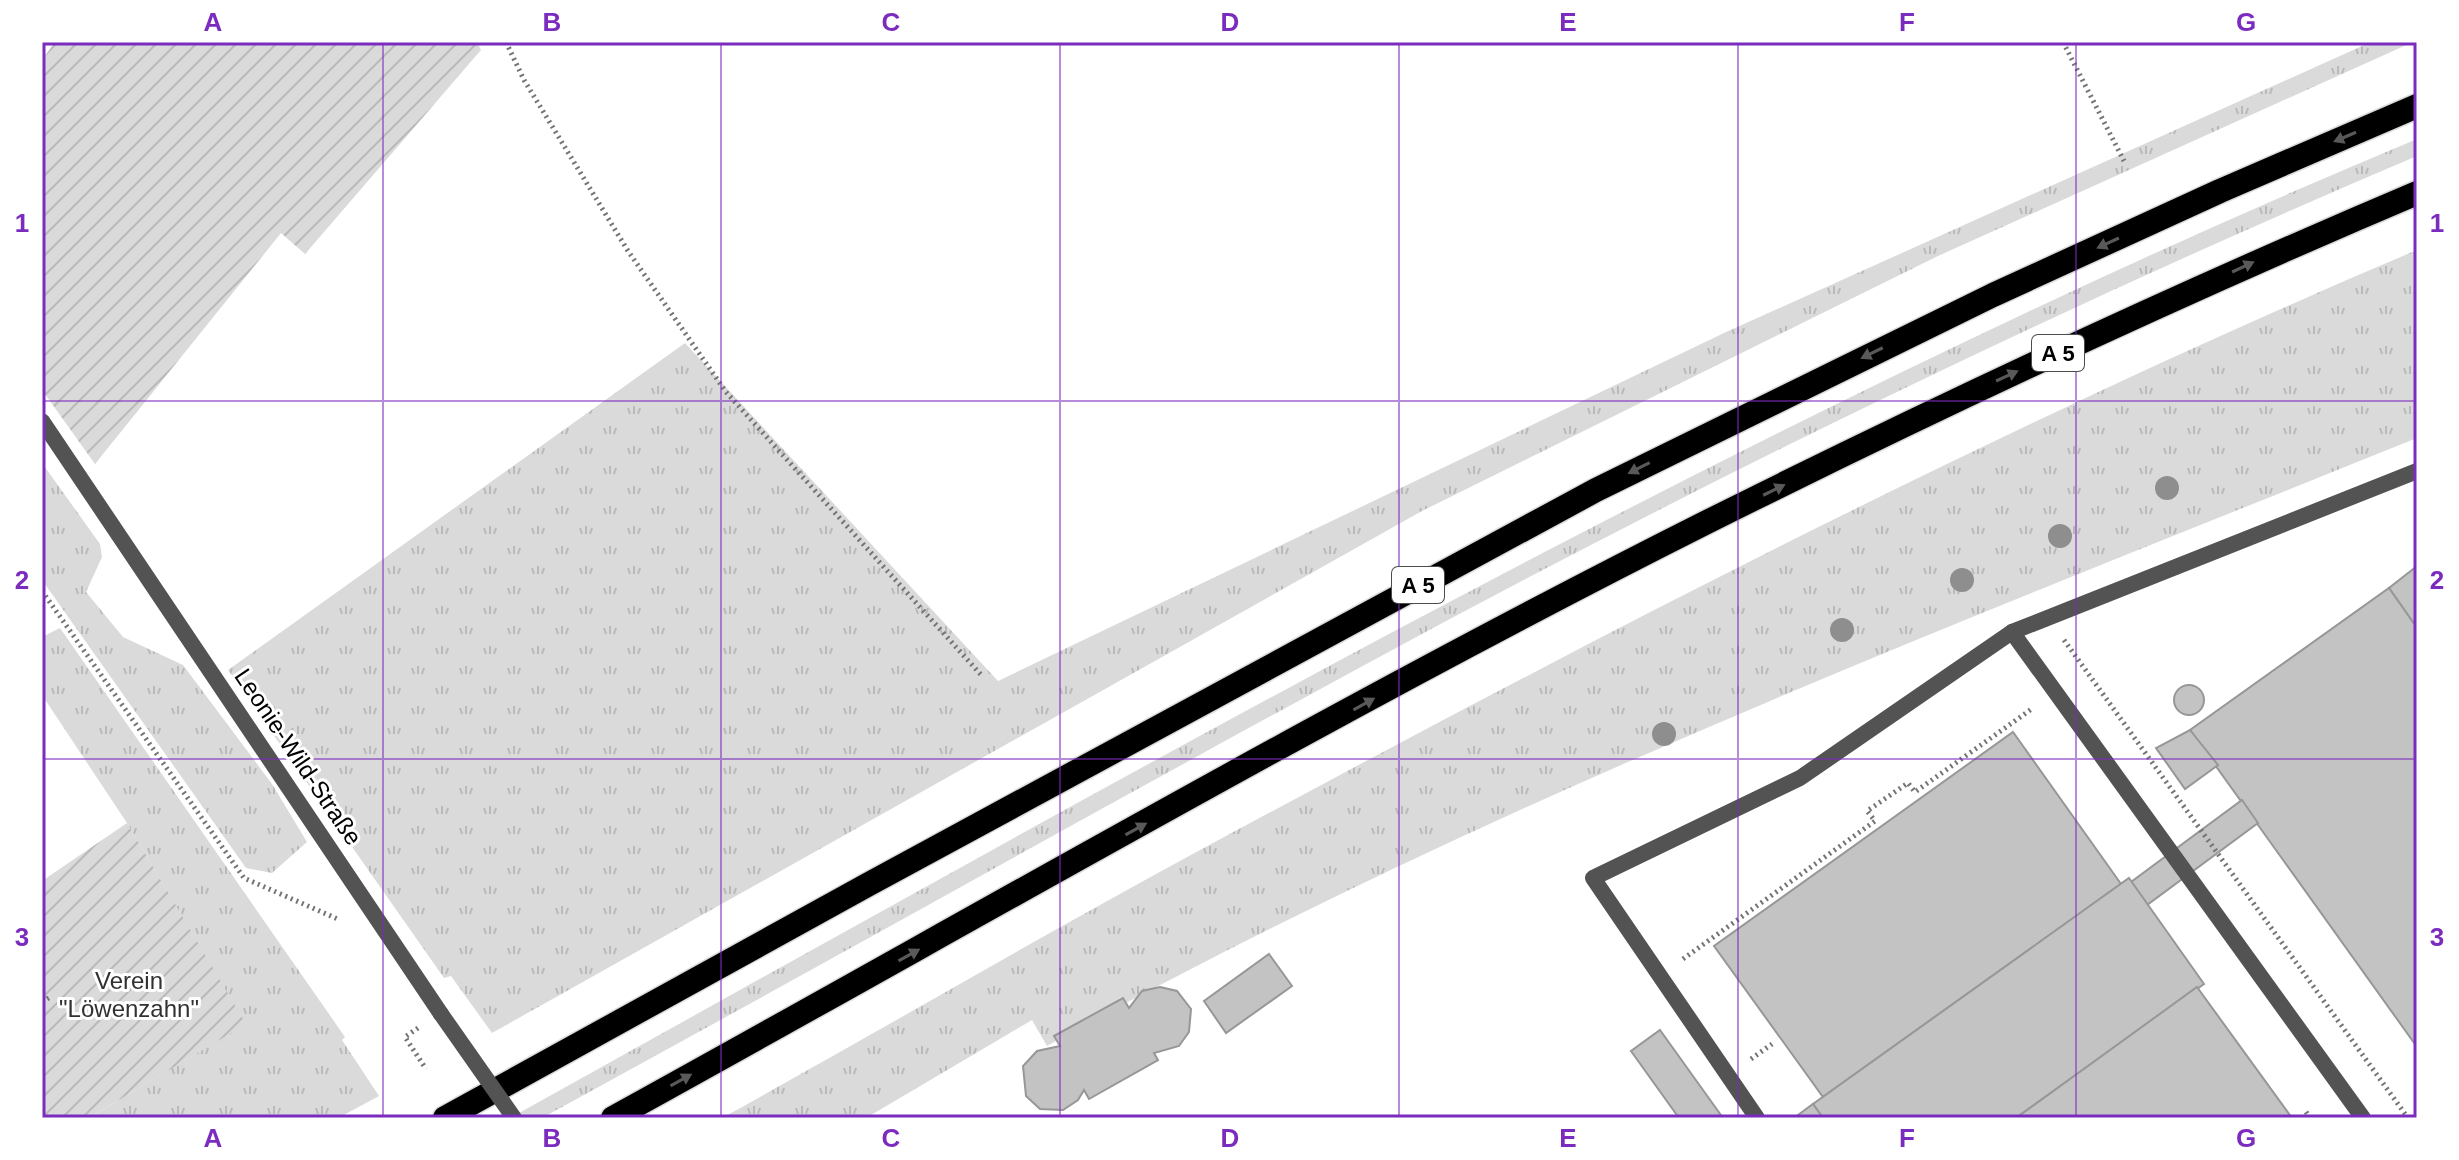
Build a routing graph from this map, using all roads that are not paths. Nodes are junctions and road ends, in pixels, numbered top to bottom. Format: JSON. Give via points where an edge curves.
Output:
{"nodes":[{"id":1,"x":2417,"y":106,"type":"edge"},
{"id":2,"x":2417,"y":193,"type":"edge"},
{"id":3,"x":42,"y":421,"type":"edge"},
{"id":4,"x":2417,"y":471,"type":"edge"},
{"id":5,"x":2012,"y":632,"type":"junction"},
{"id":6,"x":445,"y":1118,"type":"edge"},
{"id":7,"x":514,"y":1118,"type":"edge"},
{"id":8,"x":613,"y":1118,"type":"edge"},
{"id":9,"x":1757,"y":1118,"type":"edge"},
{"id":10,"x":2363,"y":1118,"type":"edge"}],
"edges":[{"from":1,"to":6,"type":"highway","number":"A 5","one_way":true,"via":[[1993,295],[1610,483]]},
{"from":8,"to":2,"type":"highway","number":"A 5","one_way":true,"via":[[1331,722],[1703,524],[2036,363]]},
{"from":3,"to":7,"type":"street","name":"Leonie-Wild-Straße","bridge":true},
{"from":4,"to":5,"type":"street"},
{"from":5,"to":9,"type":"street","via":[[1800,778],[1593,878]]},
{"from":5,"to":10,"type":"street"}]}
